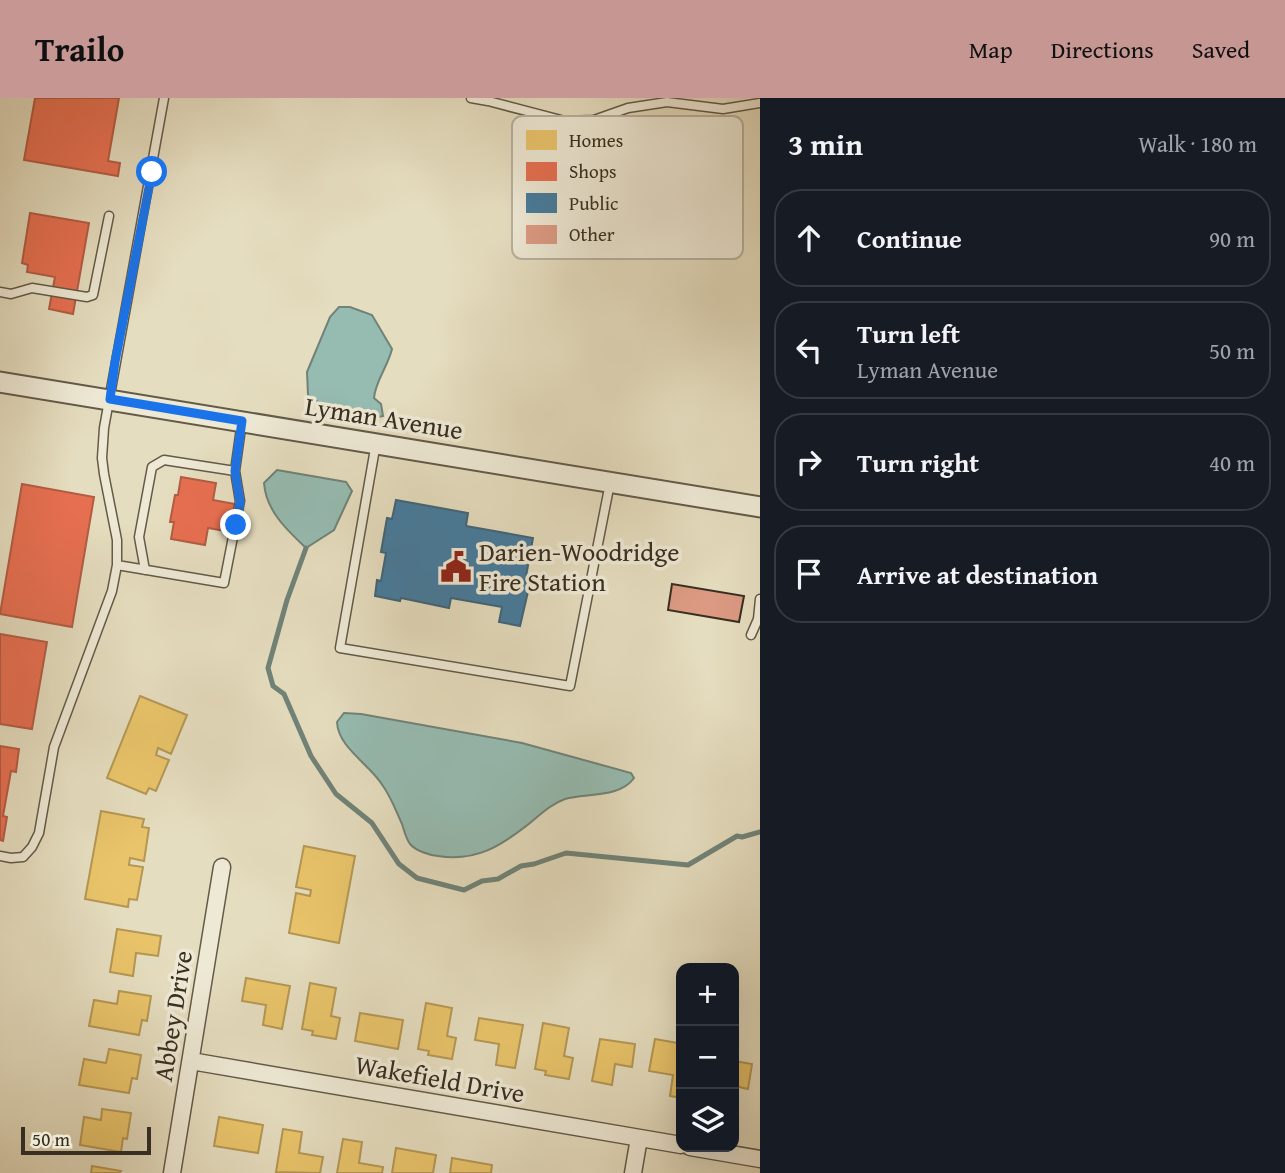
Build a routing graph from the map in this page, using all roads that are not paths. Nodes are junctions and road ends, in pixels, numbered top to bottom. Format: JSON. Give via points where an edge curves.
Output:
{"nodes":[{"id":1,"x":164,"y":98,"type":"edge"},
{"id":2,"x":471,"y":98,"type":"edge"},
{"id":3,"x":488,"y":100,"type":"edge"},
{"id":4,"x":760,"y":103,"type":"edge"},
{"id":5,"x":547,"y":116,"type":"edge"},
{"id":6,"x":605,"y":116,"type":"edge"},
{"id":7,"x":109,"y":216,"type":"dead end"},
{"id":8,"x":0,"y":292,"type":"edge"},
{"id":9,"x":0,"y":382,"type":"edge"},
{"id":10,"x":110,"y":399,"type":"junction"},
{"id":11,"x":242,"y":421,"type":"junction"},
{"id":12,"x":376,"y":443,"type":"junction"},
{"id":13,"x":235,"y":471,"type":"junction"},
{"id":14,"x":610,"y":482,"type":"junction"},
{"id":15,"x":760,"y":507,"type":"edge"},
{"id":16,"x":117,"y":565,"type":"junction"},
{"id":17,"x":145,"y":570,"type":"junction"},
{"id":18,"x":760,"y":599,"type":"edge"},
{"id":19,"x":751,"y":635,"type":"dead end"},
{"id":20,"x":0,"y":856,"type":"edge"},
{"id":21,"x":222,"y":867,"type":"dead end"},
{"id":22,"x":191,"y":1061,"type":"junction"},
{"id":23,"x":639,"y":1138,"type":"junction"},
{"id":24,"x":676,"y":1144,"type":"edge"},
{"id":25,"x":719,"y":1152,"type":"edge"},
{"id":26,"x":760,"y":1159,"type":"edge"},
{"id":27,"x":172,"y":1173,"type":"edge"},
{"id":28,"x":633,"y":1173,"type":"edge"}],
"edges":[{"from":1,"to":10,"type":"lane"},
{"from":2,"to":3,"type":"lane"},
{"from":3,"to":5,"type":"lane"},
{"from":4,"to":6,"type":"lane","via":[[723,109],[667,102]]},
{"from":7,"to":8,"type":"lane","via":[[93,295],[32,288]]},
{"from":9,"to":10,"type":"street","name":"Lyman Avenue"},
{"from":10,"to":11,"type":"street","name":"Lyman Avenue"},
{"from":10,"to":16,"type":"lane","via":[[102,458]]},
{"from":11,"to":12,"type":"street","name":"Lyman Avenue"},
{"from":11,"to":13,"type":"lane"},
{"from":12,"to":14,"type":"street","name":"Lyman Avenue"},
{"from":12,"to":14,"type":"lane","via":[[340,648],[570,686]]},
{"from":13,"to":17,"type":"lane","via":[[164,460],[152,467],[139,537]]},
{"from":13,"to":17,"type":"lane","via":[[240,502],[224,583]]},
{"from":14,"to":15,"type":"street","name":"Lyman Avenue"},
{"from":16,"to":17,"type":"lane"},
{"from":16,"to":20,"type":"lane","via":[[112,591],[54,747],[39,833],[23,857]]},
{"from":18,"to":19,"type":"lane"},
{"from":21,"to":22,"type":"street","name":"Abbey Drive"},
{"from":22,"to":23,"type":"street","name":"Wakefield Drive"},
{"from":22,"to":27,"type":"street","name":"Abbey Drive"},
{"from":23,"to":24,"type":"street","name":"Wakefield Drive"},
{"from":23,"to":28,"type":"street"},
{"from":25,"to":26,"type":"street"}]}
